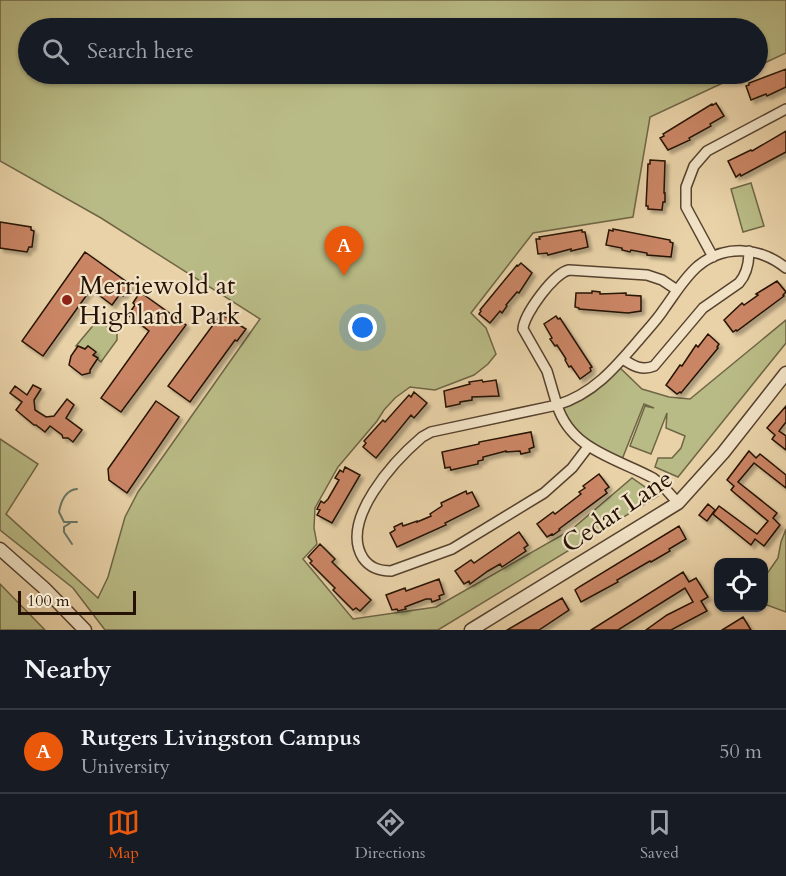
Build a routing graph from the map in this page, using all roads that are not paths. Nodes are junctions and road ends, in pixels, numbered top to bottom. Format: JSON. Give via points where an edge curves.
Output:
{"nodes":[{"id":1,"x":786,"y":109,"type":"edge"},
{"id":2,"x":749,"y":251,"type":"junction"},
{"id":3,"x":786,"y":254,"type":"edge"},
{"id":4,"x":713,"y":257,"type":"junction"},
{"id":5,"x":782,"y":266,"type":"edge"},
{"id":6,"x":677,"y":290,"type":"junction"},
{"id":7,"x":623,"y":359,"type":"junction"},
{"id":8,"x":786,"y":373,"type":"edge"},
{"id":9,"x":557,"y":405,"type":"junction"},
{"id":10,"x":588,"y":447,"type":"junction"},
{"id":11,"x":678,"y":503,"type":"junction"},
{"id":12,"x":0,"y":549,"type":"edge"},
{"id":13,"x":84,"y":630,"type":"edge"},
{"id":14,"x":471,"y":630,"type":"edge"}],
"edges":[{"from":1,"to":4,"type":"street","via":[[707,151],[694,166],[686,187],[686,207]]},
{"from":2,"to":4,"type":"street"},
{"from":2,"to":5,"type":"street"},
{"from":2,"to":7,"type":"street","via":[[748,265],[739,284],[703,308],[654,366],[643,369]]},
{"from":3,"to":5,"type":"street"},
{"from":4,"to":6,"type":"street","via":[[700,264]]},
{"from":6,"to":7,"type":"street"},
{"from":6,"to":9,"type":"street","via":[[647,275],[569,270],[558,275],[527,314],[523,329],[548,370]]},
{"from":7,"to":9,"type":"street","via":[[592,389]]},
{"from":8,"to":11,"type":"street","name":"Cedar Lane"},
{"from":9,"to":10,"type":"street","via":[[570,430]]},
{"from":9,"to":10,"type":"street","via":[[430,432],[422,437],[378,485],[363,513],[358,542],[367,563],[378,570],[391,571],[452,549],[546,492]]},
{"from":10,"to":11,"type":"street","via":[[653,478]]},
{"from":11,"to":14,"type":"street","name":"Cedar Lane"},
{"from":12,"to":13,"type":"street"}]}
